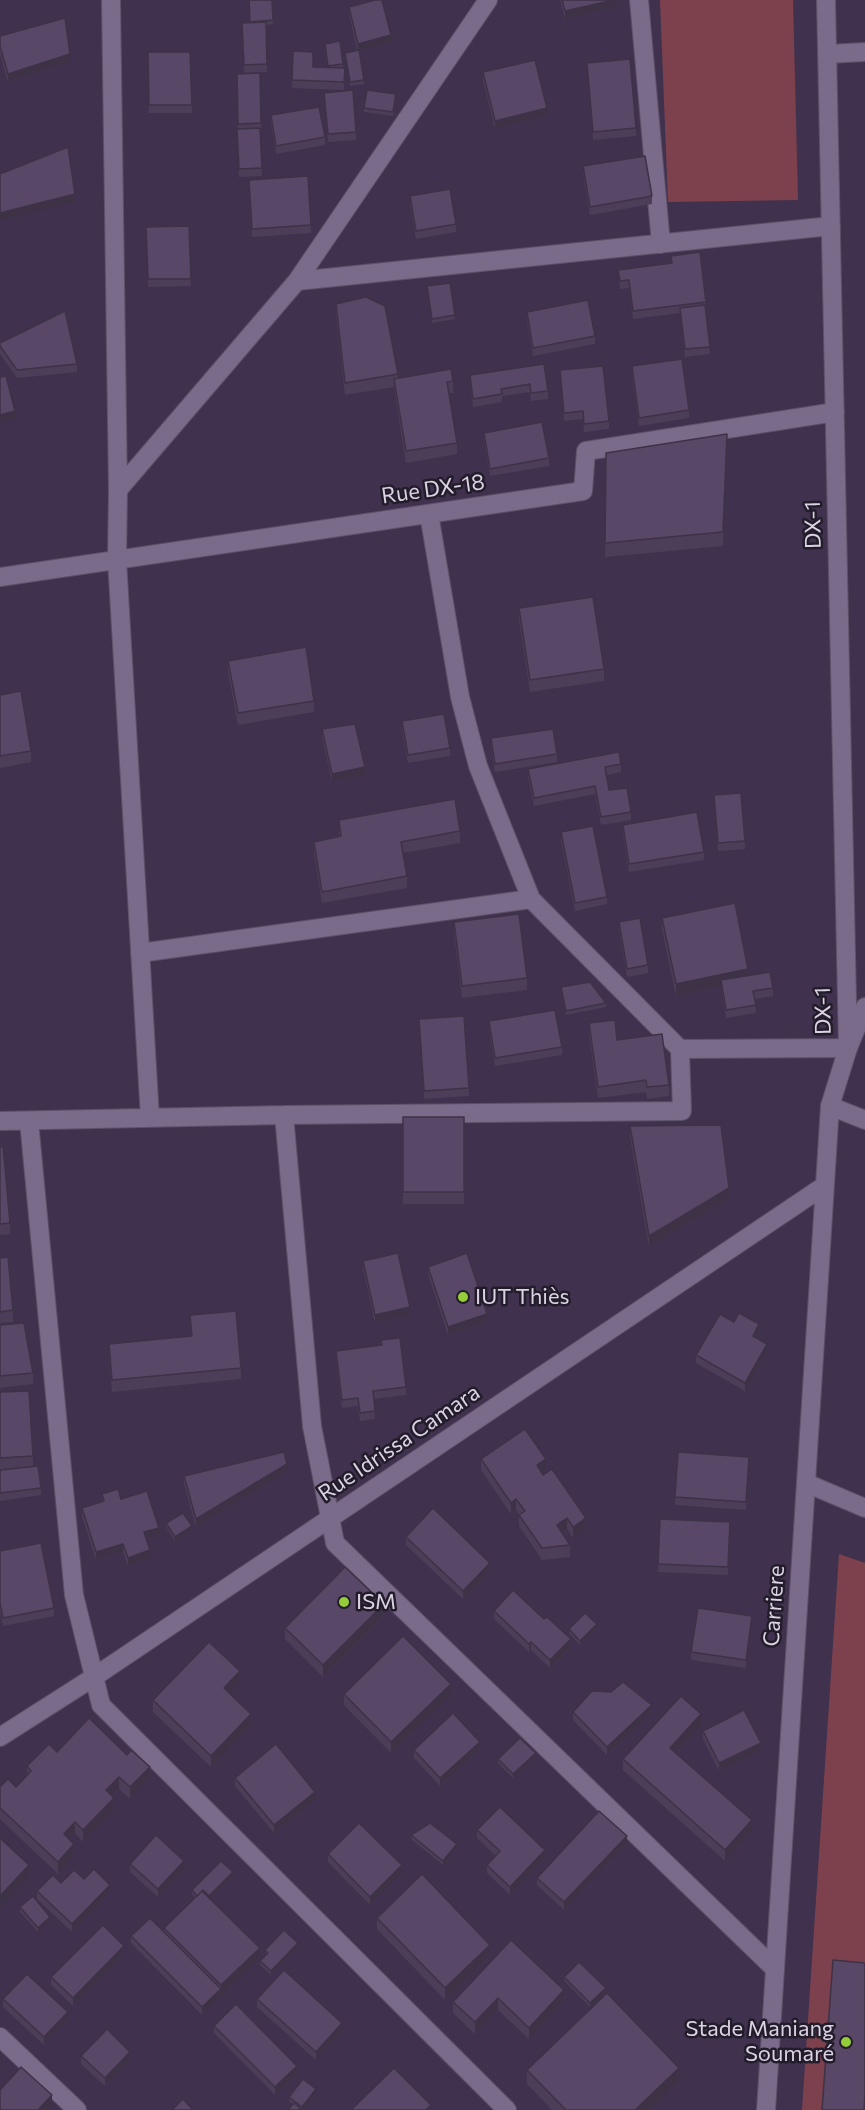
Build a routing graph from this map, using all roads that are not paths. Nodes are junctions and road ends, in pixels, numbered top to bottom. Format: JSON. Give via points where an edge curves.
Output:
{"nodes":[{"id":1,"x":111,"y":0,"type":"edge"},
{"id":2,"x":488,"y":0,"type":"edge"},
{"id":3,"x":639,"y":0,"type":"edge"},
{"id":4,"x":826,"y":0,"type":"edge"},
{"id":5,"x":865,"y":52,"type":"edge"},
{"id":6,"x":828,"y":54,"type":"junction"},
{"id":7,"x":831,"y":226,"type":"junction"},
{"id":8,"x":661,"y":244,"type":"junction"},
{"id":9,"x":297,"y":281,"type":"junction"},
{"id":10,"x":835,"y":412,"type":"junction"},
{"id":11,"x":118,"y":490,"type":"junction"},
{"id":12,"x":429,"y":514,"type":"junction"},
{"id":13,"x":117,"y":560,"type":"junction"},
{"id":14,"x":0,"y":577,"type":"edge"},
{"id":15,"x":531,"y":899,"type":"junction"},
{"id":16,"x":140,"y":953,"type":"junction"},
{"id":17,"x":865,"y":1006,"type":"edge"},
{"id":18,"x":680,"y":1048,"type":"junction"},
{"id":19,"x":848,"y":1048,"type":"junction"},
{"id":20,"x":830,"y":1106,"type":"junction"},
{"id":21,"x":284,"y":1115,"type":"junction"},
{"id":22,"x":150,"y":1118,"type":"junction"},
{"id":23,"x":865,"y":1120,"type":"edge"},
{"id":24,"x":0,"y":1121,"type":"edge"},
{"id":25,"x":29,"y":1121,"type":"junction"},
{"id":26,"x":824,"y":1186,"type":"junction"},
{"id":27,"x":806,"y":1482,"type":"junction"},
{"id":28,"x":865,"y":1508,"type":"edge"},
{"id":29,"x":330,"y":1519,"type":"junction"},
{"id":30,"x":94,"y":1677,"type":"junction"},
{"id":31,"x":0,"y":1737,"type":"edge"},
{"id":32,"x":775,"y":1969,"type":"junction"},
{"id":33,"x":0,"y":2037,"type":"edge"},
{"id":34,"x":77,"y":2110,"type":"edge"},
{"id":35,"x":507,"y":2110,"type":"edge"},
{"id":36,"x":766,"y":2110,"type":"edge"}],
"edges":[{"from":1,"to":11,"type":"street"},
{"from":2,"to":9,"type":"street"},
{"from":3,"to":8,"type":"street"},
{"from":4,"to":6,"type":"street","name":"DX-1"},
{"from":5,"to":6,"type":"street"},
{"from":6,"to":7,"type":"street","name":"DX-1"},
{"from":7,"to":8,"type":"street"},
{"from":7,"to":10,"type":"street","name":"DX-1"},
{"from":8,"to":9,"type":"street"},
{"from":9,"to":11,"type":"street"},
{"from":10,"to":12,"type":"street","name":"Rue DX-18","via":[[586,451],[583,491]]},
{"from":10,"to":19,"type":"street","name":"DX-1"},
{"from":11,"to":13,"type":"street"},
{"from":12,"to":13,"type":"street","name":"Rue DX-18"},
{"from":12,"to":15,"type":"street","via":[[460,697],[478,766]]},
{"from":13,"to":14,"type":"street","name":"Rue DX-18"},
{"from":13,"to":16,"type":"street"},
{"from":15,"to":16,"type":"street"},
{"from":15,"to":18,"type":"street"},
{"from":16,"to":22,"type":"street"},
{"from":17,"to":19,"type":"street"},
{"from":18,"to":19,"type":"street"},
{"from":18,"to":21,"type":"street","via":[[682,1111]]},
{"from":19,"to":20,"type":"street","number":"DX-1"},
{"from":20,"to":23,"type":"street"},
{"from":20,"to":26,"type":"street","name":"Carriere"},
{"from":21,"to":22,"type":"street"},
{"from":21,"to":29,"type":"street","via":[[312,1426]]},
{"from":22,"to":25,"type":"street"},
{"from":24,"to":25,"type":"street"},
{"from":25,"to":30,"type":"street","via":[[74,1595]]},
{"from":26,"to":27,"type":"street","name":"Carriere"},
{"from":26,"to":29,"type":"street","name":"Rue Idrissa Camara"},
{"from":27,"to":28,"type":"street"},
{"from":27,"to":32,"type":"street","name":"Carriere"},
{"from":29,"to":30,"type":"street","name":"Rue Idrissa Camara"},
{"from":29,"to":32,"type":"street","via":[[335,1543]]},
{"from":30,"to":31,"type":"street","name":"Rue Idrissa Camara"},
{"from":30,"to":35,"type":"street","via":[[101,1705]]},
{"from":32,"to":36,"type":"street","name":"Carriere"},
{"from":33,"to":34,"type":"street"}]}
